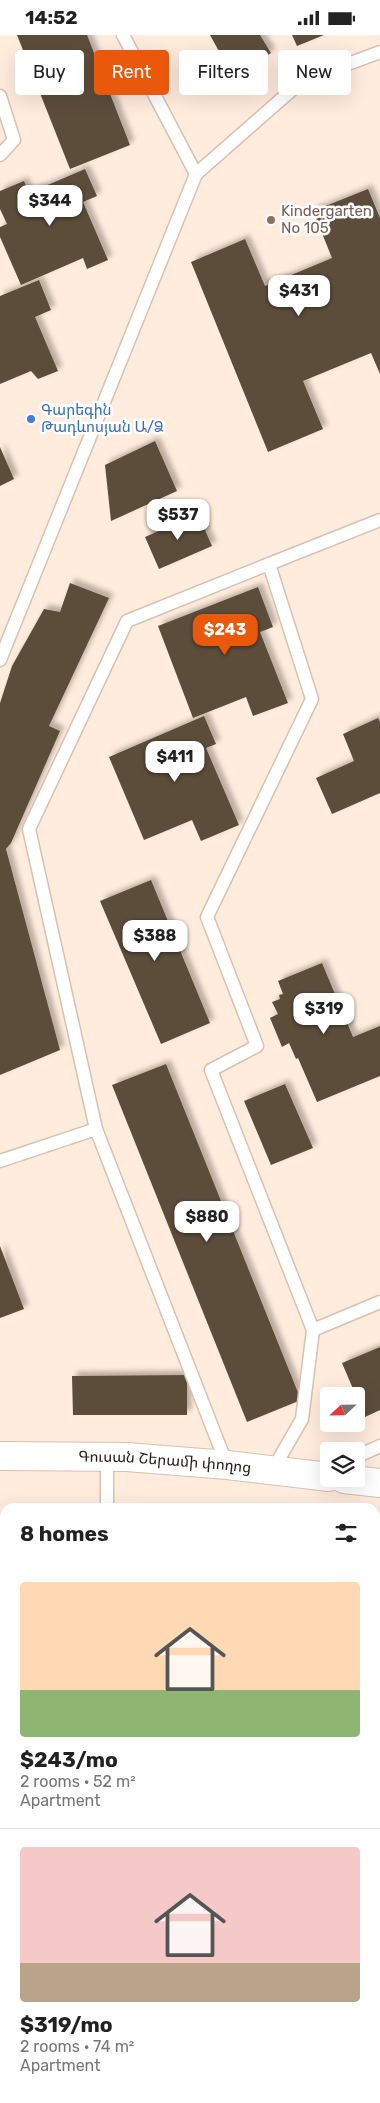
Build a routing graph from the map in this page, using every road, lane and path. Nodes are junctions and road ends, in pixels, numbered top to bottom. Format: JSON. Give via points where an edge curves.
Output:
{"nodes":[{"id":1,"x":123,"y":35,"type":"edge"},
{"id":2,"x":380,"y":52,"type":"edge"},
{"id":3,"x":0,"y":96,"type":"edge"},
{"id":4,"x":0,"y":155,"type":"edge"},
{"id":5,"x":196,"y":174,"type":"junction"},
{"id":6,"x":380,"y":521,"type":"edge"},
{"id":7,"x":269,"y":564,"type":"junction"},
{"id":8,"x":0,"y":660,"type":"edge"},
{"id":9,"x":96,"y":1129,"type":"junction"},
{"id":10,"x":0,"y":1161,"type":"edge"},
{"id":11,"x":380,"y":1302,"type":"edge"},
{"id":12,"x":313,"y":1330,"type":"junction"},
{"id":13,"x":380,"y":1446,"type":"edge"},
{"id":14,"x":365,"y":1453,"type":"edge"},
{"id":15,"x":0,"y":1456,"type":"edge"},
{"id":16,"x":107,"y":1457,"type":"junction"},
{"id":17,"x":227,"y":1465,"type":"junction"},
{"id":18,"x":272,"y":1471,"type":"junction"},
{"id":19,"x":320,"y":1474,"type":"edge"},
{"id":20,"x":365,"y":1481,"type":"edge"},
{"id":21,"x":380,"y":1483,"type":"edge"},
{"id":22,"x":108,"y":1503,"type":"edge"}],
"edges":[{"from":1,"to":5,"type":"lane"},
{"from":2,"to":5,"type":"lane","via":[[302,81]]},
{"from":3,"to":4,"type":"lane","via":[[14,139]]},
{"from":5,"to":8,"type":"lane"},
{"from":6,"to":7,"type":"lane"},
{"from":7,"to":9,"type":"lane","via":[[127,621],[29,829]]},
{"from":7,"to":12,"type":"lane","via":[[312,699],[207,917],[257,1046],[212,1070]]},
{"from":9,"to":10,"type":"lane"},
{"from":9,"to":17,"type":"lane"},
{"from":11,"to":12,"type":"lane"},
{"from":12,"to":18,"type":"lane","via":[[302,1419]]},
{"from":13,"to":14,"type":"lane"},
{"from":15,"to":16,"type":"main road","name":"Գուսան Շերամի փողոց"},
{"from":16,"to":17,"type":"main road","name":"Գուսան Շերամի փողոց"},
{"from":16,"to":22,"type":"lane"},
{"from":17,"to":18,"type":"main road","name":"Գուսան Շերամի փողոց"},
{"from":18,"to":19,"type":"main road","name":"Գուսան Շերամի փողոց"},
{"from":20,"to":21,"type":"main road"}]}
